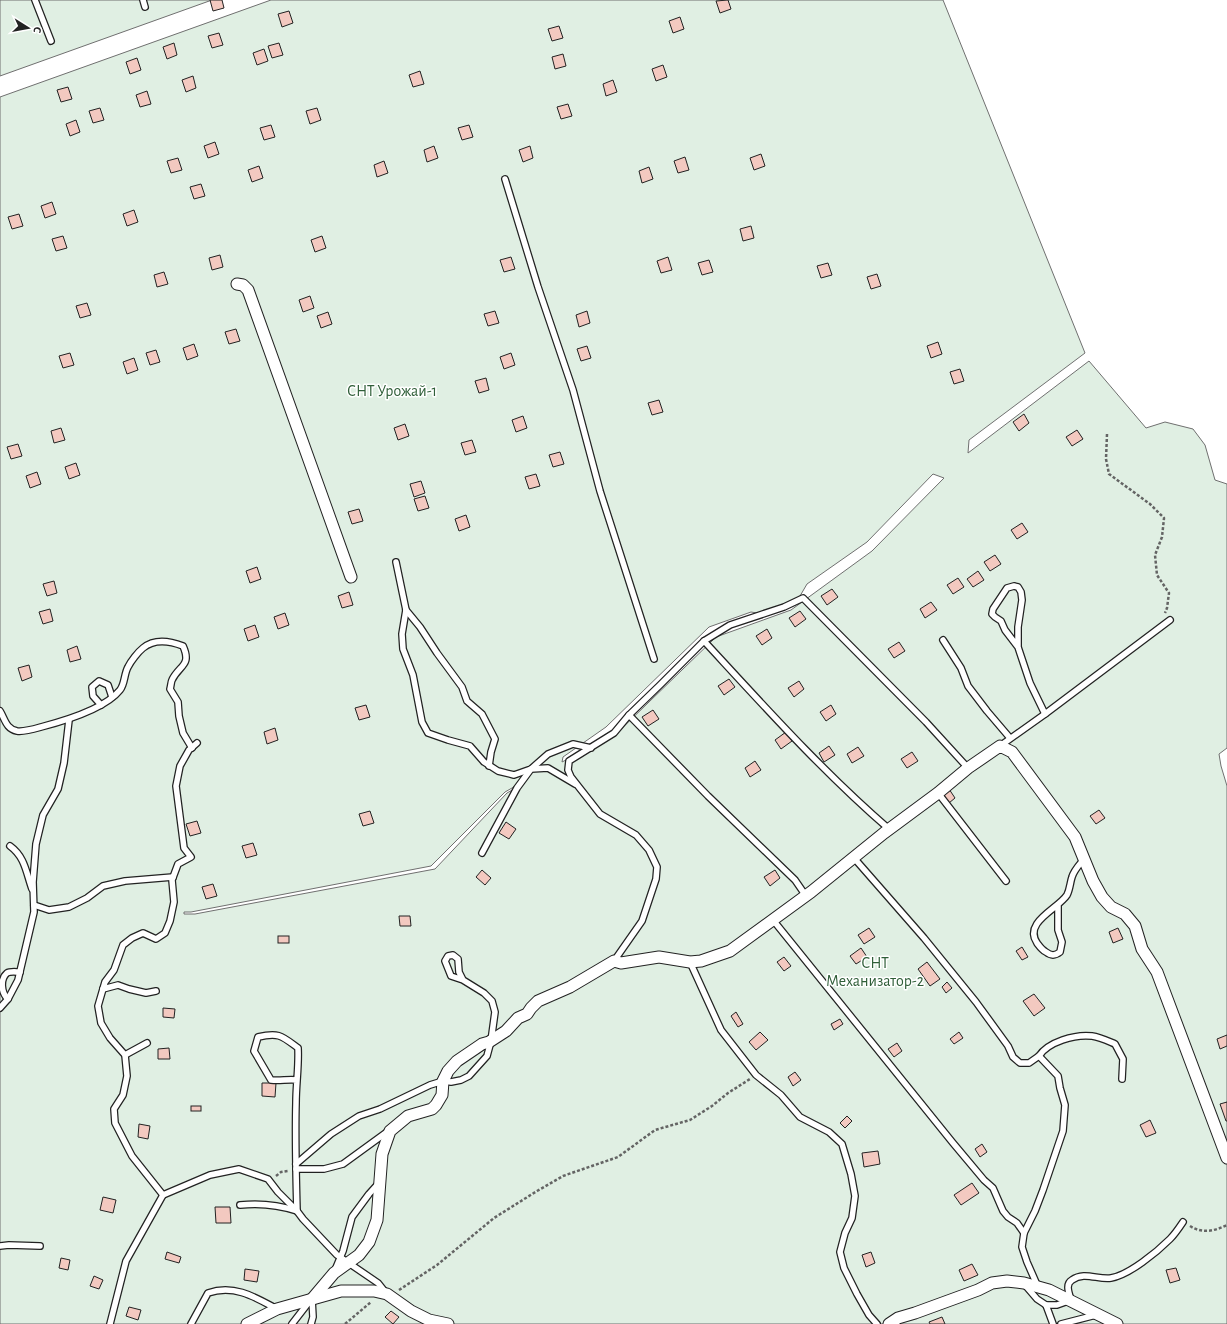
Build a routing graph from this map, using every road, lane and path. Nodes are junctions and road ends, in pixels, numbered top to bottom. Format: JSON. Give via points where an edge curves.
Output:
{"nodes":[{"id":1,"x":35,"y":0,"type":"edge"},
{"id":2,"x":143,"y":0,"type":"edge"},
{"id":3,"x":145,"y":7,"type":"dead end"},
{"id":4,"x":51,"y":41,"type":"dead end"},
{"id":5,"x":505,"y":179,"type":"dead end"},
{"id":6,"x":237,"y":284,"type":"dead end"},
{"id":7,"x":1107,"y":434,"type":"dead end"},
{"id":8,"x":396,"y":562,"type":"dead end"},
{"id":9,"x":351,"y":577,"type":"dead end"},
{"id":10,"x":406,"y":610,"type":"junction"},
{"id":11,"x":1170,"y":620,"type":"dead end"},
{"id":12,"x":1161,"y":627,"type":"junction"},
{"id":13,"x":943,"y":640,"type":"dead end"},
{"id":14,"x":704,"y":642,"type":"junction"},
{"id":15,"x":1018,"y":647,"type":"junction"},
{"id":16,"x":654,"y":659,"type":"dead end"},
{"id":17,"x":112,"y":697,"type":"junction"},
{"id":18,"x":101,"y":705,"type":"junction"},
{"id":19,"x":0,"y":712,"type":"edge"},
{"id":20,"x":1045,"y":714,"type":"junction"},
{"id":21,"x":629,"y":715,"type":"junction"},
{"id":22,"x":69,"y":720,"type":"junction"},
{"id":23,"x":1010,"y":738,"type":"junction"},
{"id":24,"x":197,"y":743,"type":"dead end"},
{"id":25,"x":1000,"y":746,"type":"junction"},
{"id":26,"x":192,"y":748,"type":"junction"},
{"id":27,"x":591,"y":748,"type":"junction"},
{"id":28,"x":489,"y":766,"type":"junction"},
{"id":29,"x":968,"y":768,"type":"junction"},
{"id":30,"x":531,"y":769,"type":"junction"},
{"id":31,"x":579,"y":786,"type":"junction"},
{"id":32,"x":938,"y":793,"type":"junction"},
{"id":33,"x":889,"y":830,"type":"junction"},
{"id":34,"x":10,"y":846,"type":"dead end"},
{"id":35,"x":482,"y":853,"type":"dead end"},
{"id":36,"x":854,"y":858,"type":"junction"},
{"id":37,"x":1084,"y":858,"type":"junction"},
{"id":38,"x":173,"y":877,"type":"junction"},
{"id":39,"x":1006,"y":881,"type":"dead end"},
{"id":40,"x":34,"y":894,"type":"junction"},
{"id":41,"x":806,"y":896,"type":"junction"},
{"id":42,"x":34,"y":905,"type":"junction"},
{"id":43,"x":1058,"y":905,"type":"junction"},
{"id":44,"x":773,"y":920,"type":"junction"},
{"id":45,"x":614,"y":961,"type":"junction"},
{"id":46,"x":690,"y":962,"type":"junction"},
{"id":47,"x":20,"y":972,"type":"junction"},
{"id":48,"x":463,"y":980,"type":"dead end"},
{"id":49,"x":103,"y":988,"type":"junction"},
{"id":50,"x":156,"y":991,"type":"dead end"},
{"id":51,"x":8,"y":999,"type":"junction"},
{"id":52,"x":0,"y":1008,"type":"edge"},
{"id":53,"x":491,"y":1041,"type":"junction"},
{"id":54,"x":147,"y":1043,"type":"dead end"},
{"id":55,"x":125,"y":1055,"type":"junction"},
{"id":56,"x":1039,"y":1056,"type":"junction"},
{"id":57,"x":756,"y":1075,"type":"junction"},
{"id":58,"x":1122,"y":1079,"type":"dead end"},
{"id":59,"x":297,"y":1080,"type":"junction"},
{"id":60,"x":443,"y":1081,"type":"junction"},
{"id":61,"x":390,"y":1131,"type":"junction"},
{"id":62,"x":1227,"y":1158,"type":"edge"},
{"id":63,"x":296,"y":1166,"type":"junction"},
{"id":64,"x":381,"y":1181,"type":"junction"},
{"id":65,"x":270,"y":1182,"type":"junction"},
{"id":66,"x":163,"y":1195,"type":"junction"},
{"id":67,"x":240,"y":1205,"type":"dead end"},
{"id":68,"x":298,"y":1211,"type":"junction"},
{"id":69,"x":1183,"y":1222,"type":"joint"},
{"id":70,"x":1227,"y":1225,"type":"edge"},
{"id":71,"x":1024,"y":1232,"type":"junction"},
{"id":72,"x":0,"y":1246,"type":"edge"},
{"id":73,"x":40,"y":1246,"type":"dead end"},
{"id":74,"x":344,"y":1260,"type":"junction"},
{"id":75,"x":1024,"y":1283,"type":"junction"},
{"id":76,"x":1038,"y":1287,"type":"junction"},
{"id":77,"x":387,"y":1294,"type":"junction"},
{"id":78,"x":312,"y":1298,"type":"junction"},
{"id":79,"x":1071,"y":1300,"type":"junction"},
{"id":80,"x":1046,"y":1305,"type":"junction"},
{"id":81,"x":277,"y":1309,"type":"junction"},
{"id":82,"x":1098,"y":1314,"type":"junction"},
{"id":83,"x":110,"y":1324,"type":"edge"},
{"id":84,"x":191,"y":1324,"type":"edge"},
{"id":85,"x":247,"y":1324,"type":"edge"},
{"id":86,"x":292,"y":1324,"type":"edge"},
{"id":87,"x":311,"y":1324,"type":"edge"},
{"id":88,"x":345,"y":1324,"type":"edge"},
{"id":89,"x":448,"y":1324,"type":"edge"},
{"id":90,"x":877,"y":1324,"type":"edge"},
{"id":91,"x":889,"y":1324,"type":"edge"},
{"id":92,"x":1053,"y":1324,"type":"edge"},
{"id":93,"x":1061,"y":1324,"type":"edge"},
{"id":94,"x":1117,"y":1324,"type":"edge"}],
"edges":[{"from":1,"to":4,"type":"lane"},
{"from":2,"to":3,"type":"lane"},
{"from":5,"to":16,"type":"lane"},
{"from":6,"to":9,"type":"street","via":[[248,290]]},
{"from":7,"to":12,"type":"path","via":[[1106,458],[1109,474],[1135,491],[1164,518],[1162,537],[1154,555],[1157,575],[1169,593]]},
{"from":8,"to":10,"type":"lane"},
{"from":10,"to":28,"type":"lane","via":[[462,687],[467,701],[482,714],[495,739]]},
{"from":10,"to":28,"type":"lane","via":[[402,634],[403,649],[413,675],[422,722],[428,733],[470,746]]},
{"from":11,"to":12,"type":"lane"},
{"from":12,"to":20,"type":"lane"},
{"from":13,"to":23,"type":"lane","via":[[961,668],[968,686]]},
{"from":14,"to":21,"type":"lane"},
{"from":14,"to":29,"type":"lane","via":[[730,625],[803,598]]},
{"from":14,"to":33,"type":"lane","via":[[825,770]]},
{"from":15,"to":15,"type":"lane","via":[[1022,600],[1021,592],[1014,586],[1007,588],[993,608],[992,614],[1001,621]]},
{"from":15,"to":20,"type":"lane","via":[[1030,683]]},
{"from":17,"to":18,"type":"lane"},
{"from":17,"to":18,"type":"lane","via":[[108,685],[99,681],[92,687],[93,696]]},
{"from":17,"to":26,"type":"lane","via":[[121,690],[128,667],[143,647],[157,641],[183,646],[186,661],[172,680],[170,689],[178,702],[182,733]]},
{"from":18,"to":22,"type":"lane"},
{"from":19,"to":22,"type":"lane","via":[[6,725],[17,731]]},
{"from":20,"to":23,"type":"lane"},
{"from":21,"to":27,"type":"lane","via":[[614,733]]},
{"from":21,"to":41,"type":"lane","via":[[795,880]]},
{"from":22,"to":40,"type":"lane","via":[[58,789],[43,815],[36,844]]},
{"from":23,"to":25,"type":"lane"},
{"from":24,"to":26,"type":"lane"},
{"from":25,"to":29,"type":"street"},
{"from":25,"to":37,"type":"street","via":[[1012,752],[1075,837]]},
{"from":26,"to":38,"type":"lane","via":[[180,766],[176,786],[184,848],[191,857],[178,864]]},
{"from":27,"to":30,"type":"lane","via":[[573,744],[548,754]]},
{"from":27,"to":31,"type":"lane","via":[[569,761],[568,770]]},
{"from":28,"to":30,"type":"lane","via":[[514,775]]},
{"from":29,"to":32,"type":"street"},
{"from":30,"to":31,"type":"lane","via":[[548,768]]},
{"from":30,"to":35,"type":"lane","via":[[517,788]]},
{"from":31,"to":45,"type":"lane","via":[[600,814],[636,835],[649,850],[657,867],[654,886],[642,921]]},
{"from":32,"to":33,"type":"street"},
{"from":32,"to":39,"type":"lane"},
{"from":33,"to":36,"type":"street"},
{"from":34,"to":40,"type":"lane","via":[[25,863]]},
{"from":36,"to":41,"type":"street"},
{"from":36,"to":56,"type":"lane","via":[[976,1002],[1013,1057],[1020,1063],[1029,1063]]},
{"from":37,"to":43,"type":"lane","via":[[1072,875],[1067,894]]},
{"from":37,"to":62,"type":"street","via":[[1092,881],[1102,897],[1111,907],[1125,914],[1135,926],[1142,949],[1157,972]]},
{"from":38,"to":42,"type":"lane","via":[[125,881],[103,886],[69,907],[49,910]]},
{"from":38,"to":49,"type":"lane","via":[[174,902],[165,933],[156,938],[143,933],[123,945],[114,970]]},
{"from":40,"to":42,"type":"lane"},
{"from":41,"to":44,"type":"street"},
{"from":42,"to":47,"type":"lane"},
{"from":43,"to":43,"type":"lane","via":[[1046,913],[1034,931],[1037,943],[1050,955],[1060,952],[1062,942],[1058,930]]},
{"from":44,"to":46,"type":"street","via":[[730,951]]},
{"from":44,"to":71,"type":"lane","via":[[953,1143],[993,1188],[1008,1218],[1017,1223]]},
{"from":45,"to":46,"type":"street","via":[[621,963],[659,957]]},
{"from":45,"to":53,"type":"street","via":[[570,987],[538,1001],[506,1032]]},
{"from":46,"to":57,"type":"lane","via":[[721,1030]]},
{"from":47,"to":51,"type":"lane"},
{"from":47,"to":51,"type":"lane","via":[[8,972],[2,977],[0,985]]},
{"from":48,"to":53,"type":"lane","via":[[492,1001],[495,1012]]},
{"from":49,"to":50,"type":"lane","via":[[118,985],[146,993]]},
{"from":49,"to":55,"type":"lane","via":[[98,1006],[101,1023]]},
{"from":51,"to":52,"type":"lane"},
{"from":53,"to":60,"type":"street","via":[[457,1061]]},
{"from":53,"to":60,"type":"lane","via":[[487,1056],[469,1076],[451,1082]]},
{"from":54,"to":55,"type":"lane"},
{"from":55,"to":66,"type":"lane","via":[[127,1076],[123,1095],[114,1109],[114,1123],[132,1156]]},
{"from":56,"to":58,"type":"lane","via":[[1043,1050],[1068,1038],[1091,1036],[1116,1044],[1123,1059]]},
{"from":56,"to":71,"type":"lane","via":[[1058,1076],[1066,1105],[1063,1131],[1035,1211]]},
{"from":57,"to":77,"type":"path","via":[[690,1120],[655,1130],[618,1157],[563,1176],[537,1191],[494,1218],[437,1265],[400,1290]]},
{"from":57,"to":90,"type":"lane","via":[[781,1096],[800,1117],[829,1132],[842,1144],[855,1196],[852,1218],[840,1252],[856,1294]]},
{"from":59,"to":59,"type":"lane","via":[[298,1048],[282,1036],[270,1034],[258,1037],[254,1051],[271,1080]]},
{"from":59,"to":63,"type":"lane"},
{"from":60,"to":61,"type":"street","via":[[442,1095],[436,1105],[408,1116]]},
{"from":60,"to":63,"type":"lane","via":[[359,1116],[331,1134]]},
{"from":61,"to":63,"type":"lane","via":[[342,1164],[324,1169]]},
{"from":61,"to":64,"type":"street","via":[[382,1154]]},
{"from":63,"to":65,"type":"path","via":[[281,1172]]},
{"from":63,"to":68,"type":"lane"},
{"from":64,"to":74,"type":"lane","via":[[352,1217]]},
{"from":64,"to":74,"type":"street","via":[[377,1220],[369,1242],[359,1255]]},
{"from":65,"to":66,"type":"lane","via":[[239,1169],[210,1175]]},
{"from":65,"to":68,"type":"lane"},
{"from":66,"to":83,"type":"lane","via":[[126,1260]]},
{"from":67,"to":68,"type":"lane","via":[[284,1206]]},
{"from":68,"to":74,"type":"lane","via":[[320,1238]]},
{"from":69,"to":70,"type":"path","via":[[1202,1231],[1212,1231]]},
{"from":69,"to":79,"type":"lane","via":[[1171,1239],[1122,1275],[1109,1278],[1079,1276],[1070,1281],[1068,1286]]},
{"from":71,"to":76,"type":"lane","via":[[1022,1247]]},
{"from":72,"to":73,"type":"lane"},
{"from":74,"to":77,"type":"lane","via":[[378,1283]]},
{"from":74,"to":78,"type":"street"},
{"from":75,"to":76,"type":"street"},
{"from":75,"to":80,"type":"lane","via":[[1037,1299]]},
{"from":75,"to":91,"type":"street","via":[[992,1283],[898,1318]]},
{"from":76,"to":79,"type":"street"},
{"from":77,"to":78,"type":"street","via":[[374,1291],[340,1291]]},
{"from":77,"to":88,"type":"path","via":[[373,1301]]},
{"from":77,"to":89,"type":"street","via":[[429,1320]]},
{"from":78,"to":81,"type":"street"},
{"from":78,"to":86,"type":"lane"},
{"from":78,"to":87,"type":"lane"},
{"from":79,"to":80,"type":"lane"},
{"from":79,"to":82,"type":"street"},
{"from":80,"to":92,"type":"lane"},
{"from":81,"to":84,"type":"lane","via":[[235,1290],[219,1289],[208,1293]]},
{"from":81,"to":85,"type":"street"},
{"from":82,"to":93,"type":"lane"},
{"from":82,"to":94,"type":"street"}]}
